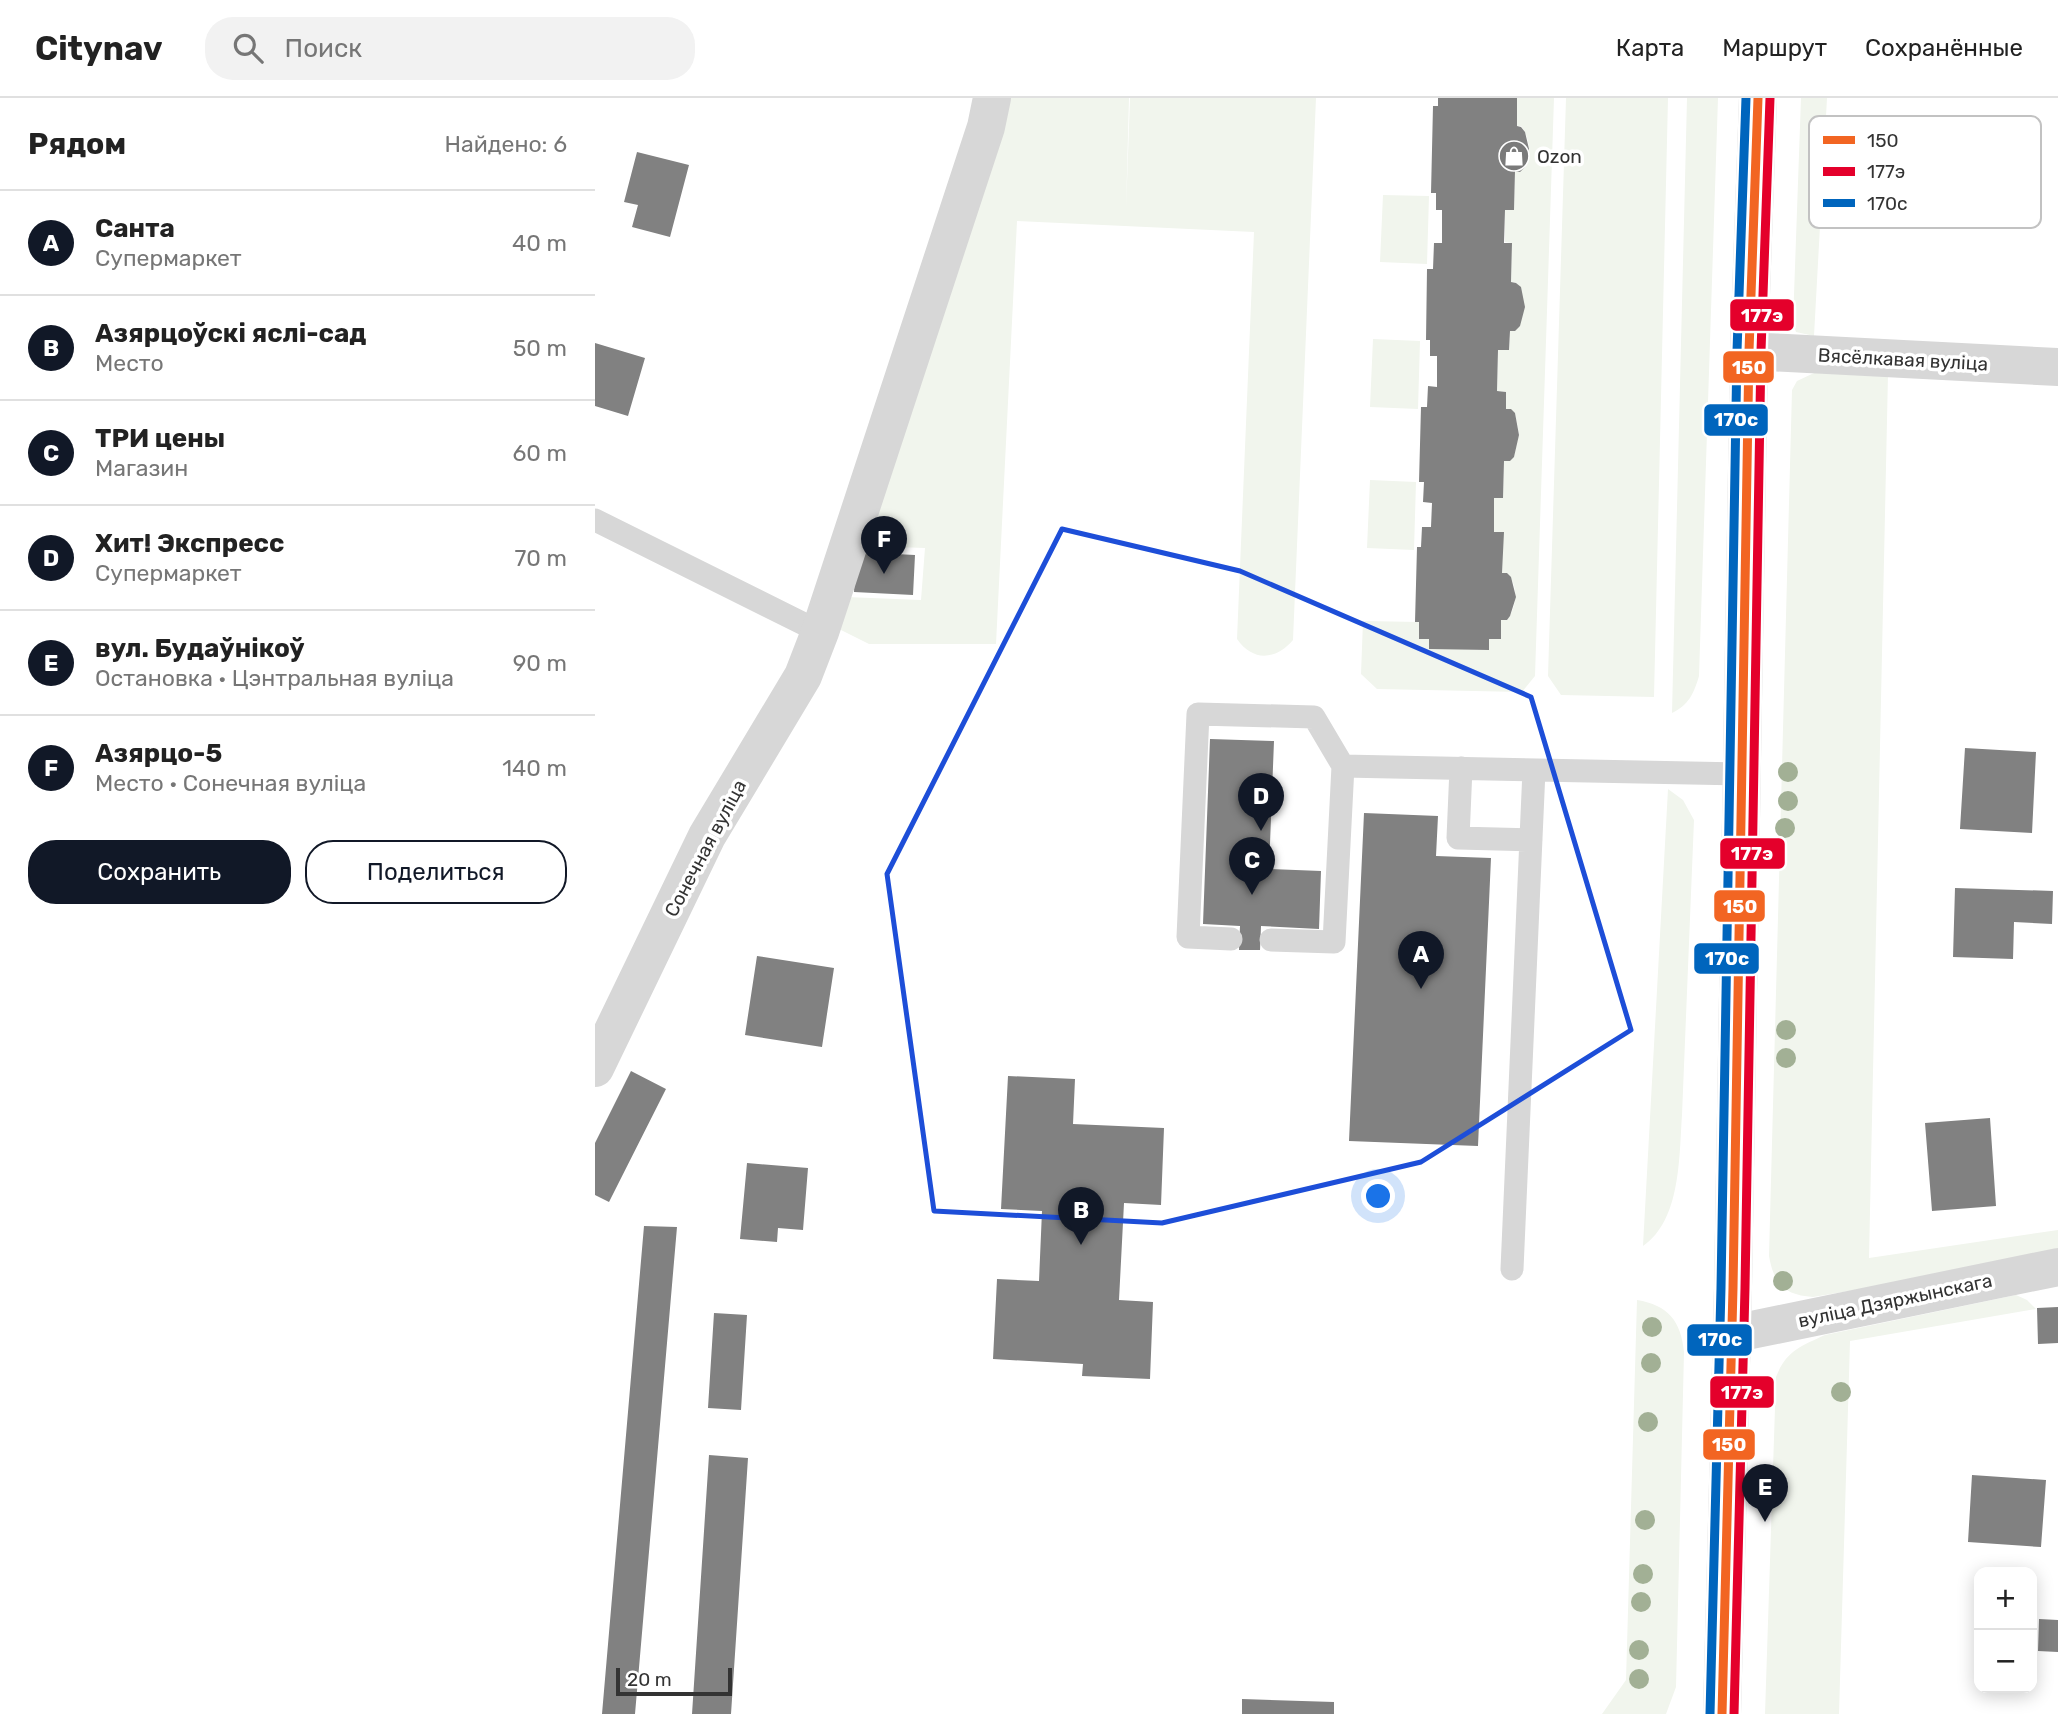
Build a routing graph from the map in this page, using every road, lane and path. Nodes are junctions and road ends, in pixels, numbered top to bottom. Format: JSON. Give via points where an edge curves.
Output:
{"nodes":[{"id":1,"x":992,"y":98,"type":"edge"},
{"id":2,"x":1758,"y":98,"type":"edge"},
{"id":3,"x":1749,"y":351,"type":"junction"},
{"id":4,"x":2058,"y":367,"type":"edge"},
{"id":5,"x":595,"y":520,"type":"edge"},
{"id":6,"x":820,"y":632,"type":"junction"},
{"id":7,"x":1343,"y":766,"type":"junction"},
{"id":8,"x":1461,"y":768,"type":"junction"},
{"id":9,"x":1534,"y":770,"type":"junction"},
{"id":10,"x":1742,"y":774,"type":"junction"},
{"id":11,"x":1531,"y":840,"type":"junction"},
{"id":12,"x":1231,"y":939,"type":"dead end"},
{"id":13,"x":1271,"y":940,"type":"dead end"},
{"id":14,"x":595,"y":1068,"type":"edge"},
{"id":15,"x":2058,"y":1267,"type":"edge"},
{"id":16,"x":1512,"y":1269,"type":"dead end"},
{"id":17,"x":1732,"y":1334,"type":"junction"},
{"id":18,"x":1722,"y":1714,"type":"edge"}],
"edges":[{"from":1,"to":6,"type":"street","name":"Сонечная вуліца"},
{"from":2,"to":3,"type":"main road"},
{"from":3,"to":4,"type":"street","name":"Вясёлкавая вуліца"},
{"from":3,"to":10,"type":"main road"},
{"from":5,"to":6,"type":"lane"},
{"from":6,"to":14,"type":"street","name":"Сонечная вуліца","via":[[803,676],[707,836]]},
{"from":7,"to":8,"type":"lane"},
{"from":7,"to":12,"type":"lane","via":[[1314,718],[1198,714],[1188,937]]},
{"from":7,"to":13,"type":"lane","via":[[1334,942]]},
{"from":8,"to":9,"type":"lane"},
{"from":8,"to":11,"type":"lane","via":[[1458,838]]},
{"from":9,"to":10,"type":"lane"},
{"from":9,"to":11,"type":"lane"},
{"from":10,"to":17,"type":"main road"},
{"from":11,"to":16,"type":"lane"},
{"from":15,"to":17,"type":"street","name":"вуліца Дзяржынскага"},
{"from":17,"to":18,"type":"main road"}]}
